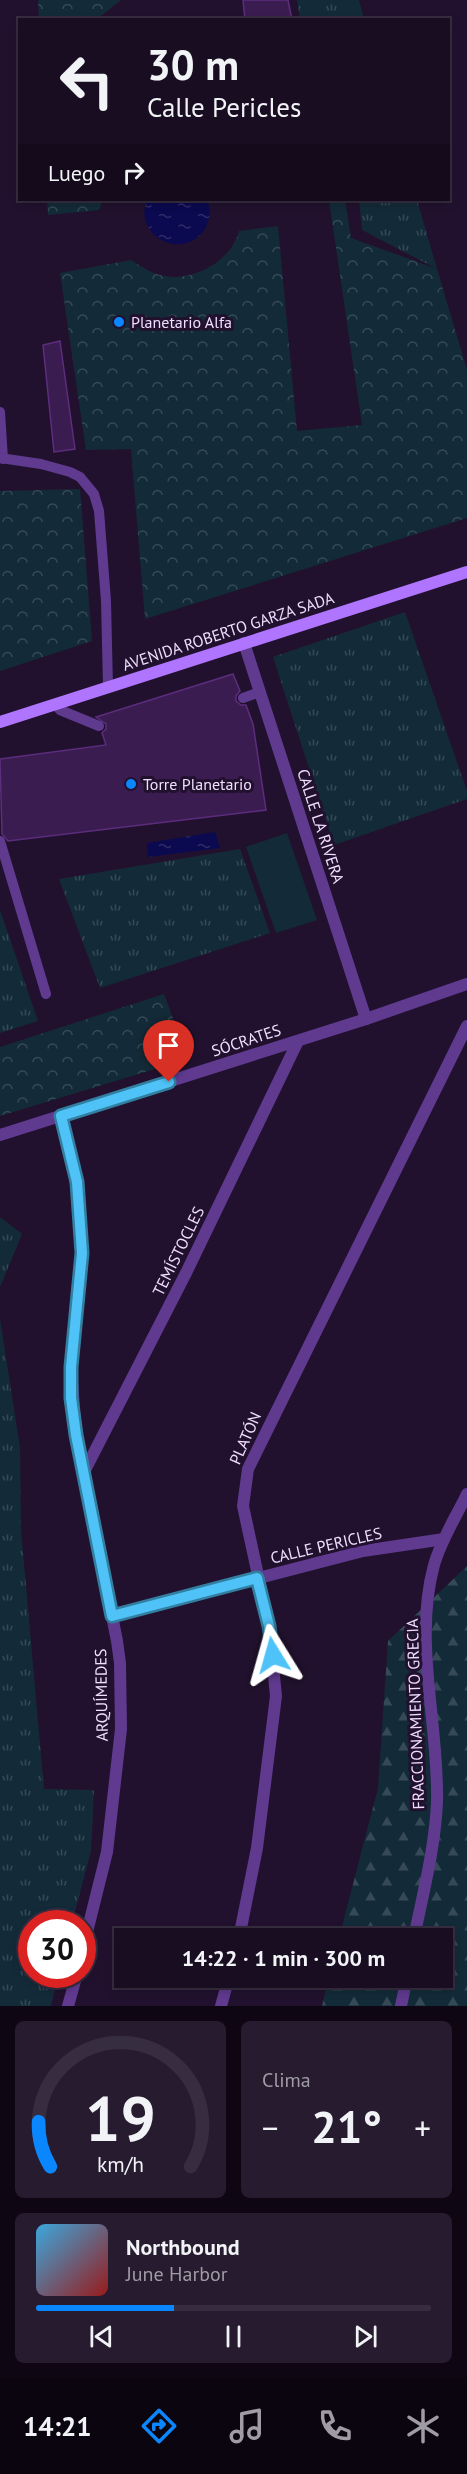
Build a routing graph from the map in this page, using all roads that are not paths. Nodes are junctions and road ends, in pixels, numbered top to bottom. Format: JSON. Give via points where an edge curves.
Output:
{"nodes":[{"id":1,"x":0,"y":412,"type":"edge"},
{"id":2,"x":2,"y":458,"type":"edge"},
{"id":3,"x":467,"y":572,"type":"edge"},
{"id":4,"x":244,"y":643,"type":"junction"},
{"id":5,"x":108,"y":687,"type":"junction"},
{"id":6,"x":260,"y":692,"type":"junction"},
{"id":7,"x":243,"y":698,"type":"dead end"},
{"id":8,"x":55,"y":704,"type":"junction"},
{"id":9,"x":0,"y":722,"type":"edge"},
{"id":10,"x":99,"y":726,"type":"dead end"},
{"id":11,"x":0,"y":841,"type":"edge"},
{"id":12,"x":467,"y":984,"type":"edge"},
{"id":13,"x":46,"y":994,"type":"dead end"},
{"id":14,"x":366,"y":1019,"type":"junction"},
{"id":15,"x":467,"y":1026,"type":"edge"},
{"id":16,"x":298,"y":1041,"type":"junction"},
{"id":17,"x":61,"y":1116,"type":"junction"},
{"id":18,"x":0,"y":1135,"type":"edge"},
{"id":19,"x":83,"y":1474,"type":"junction"},
{"id":20,"x":467,"y":1494,"type":"edge"},
{"id":21,"x":444,"y":1539,"type":"junction"},
{"id":22,"x":257,"y":1578,"type":"junction"},
{"id":23,"x":112,"y":1616,"type":"junction"},
{"id":24,"x":92,"y":1910,"type":"edge"},
{"id":25,"x":241,"y":1928,"type":"edge"},
{"id":26,"x":416,"y":1928,"type":"edge"},
{"id":27,"x":72,"y":1988,"type":"edge"},
{"id":28,"x":227,"y":1988,"type":"edge"},
{"id":29,"x":405,"y":1988,"type":"edge"},
{"id":30,"x":68,"y":2006,"type":"edge"},
{"id":31,"x":221,"y":2006,"type":"edge"},
{"id":32,"x":401,"y":2006,"type":"edge"}],
"edges":[{"from":1,"to":2,"type":"lane"},
{"from":2,"to":5,"type":"lane","via":[[70,472],[80,477],[94,494],[105,590]]},
{"from":3,"to":4,"type":"street","name":"AVENIDA ROBERTO GARZA SADA"},
{"from":4,"to":5,"type":"street","name":"AVENIDA ROBERTO GARZA SADA"},
{"from":4,"to":6,"type":"street","name":"CALLE LA RIVERA"},
{"from":5,"to":8,"type":"street","name":"AVENIDA ROBERTO GARZA SADA"},
{"from":6,"to":7,"type":"lane"},
{"from":6,"to":14,"type":"street","name":"CALLE LA RIVERA"},
{"from":8,"to":9,"type":"street","name":"AVENIDA ROBERTO GARZA SADA"},
{"from":8,"to":10,"type":"lane","via":[[60,711]]},
{"from":11,"to":13,"type":"lane"},
{"from":12,"to":14,"type":"street","name":"SÓCRATES"},
{"from":14,"to":16,"type":"street","name":"SÓCRATES"},
{"from":15,"to":22,"type":"street","name":"PLATÓN","via":[[248,1469],[243,1506]]},
{"from":16,"to":17,"type":"street","name":"SÓCRATES"},
{"from":16,"to":19,"type":"street","name":"TEMÍSTOCLES"},
{"from":17,"to":18,"type":"street","name":"SÓCRATES"},
{"from":17,"to":19,"type":"street","name":"ARQUÍMEDES","via":[[80,1214],[82,1253],[71,1367],[72,1408]]},
{"from":19,"to":23,"type":"street","name":"ARQUÍMEDES"},
{"from":20,"to":21,"type":"street","name":"FRACCIONAMIENTO GRECIA"},
{"from":21,"to":22,"type":"street","name":"CALLE PERICLES","via":[[363,1551]]},
{"from":21,"to":26,"type":"street","name":"FRACCIONAMIENTO GRECIA","via":[[435,1563],[426,1615],[437,1803]]},
{"from":22,"to":23,"type":"street","name":"CALLE PERICLES"},
{"from":22,"to":25,"type":"street","name":"PLATÓN","via":[[269,1626],[276,1696],[257,1848]]},
{"from":23,"to":24,"type":"street","name":"ARQUÍMEDES","via":[[120,1663],[121,1729],[107,1852]]},
{"from":27,"to":30,"type":"street"},
{"from":28,"to":31,"type":"street"},
{"from":29,"to":32,"type":"street"}]}
